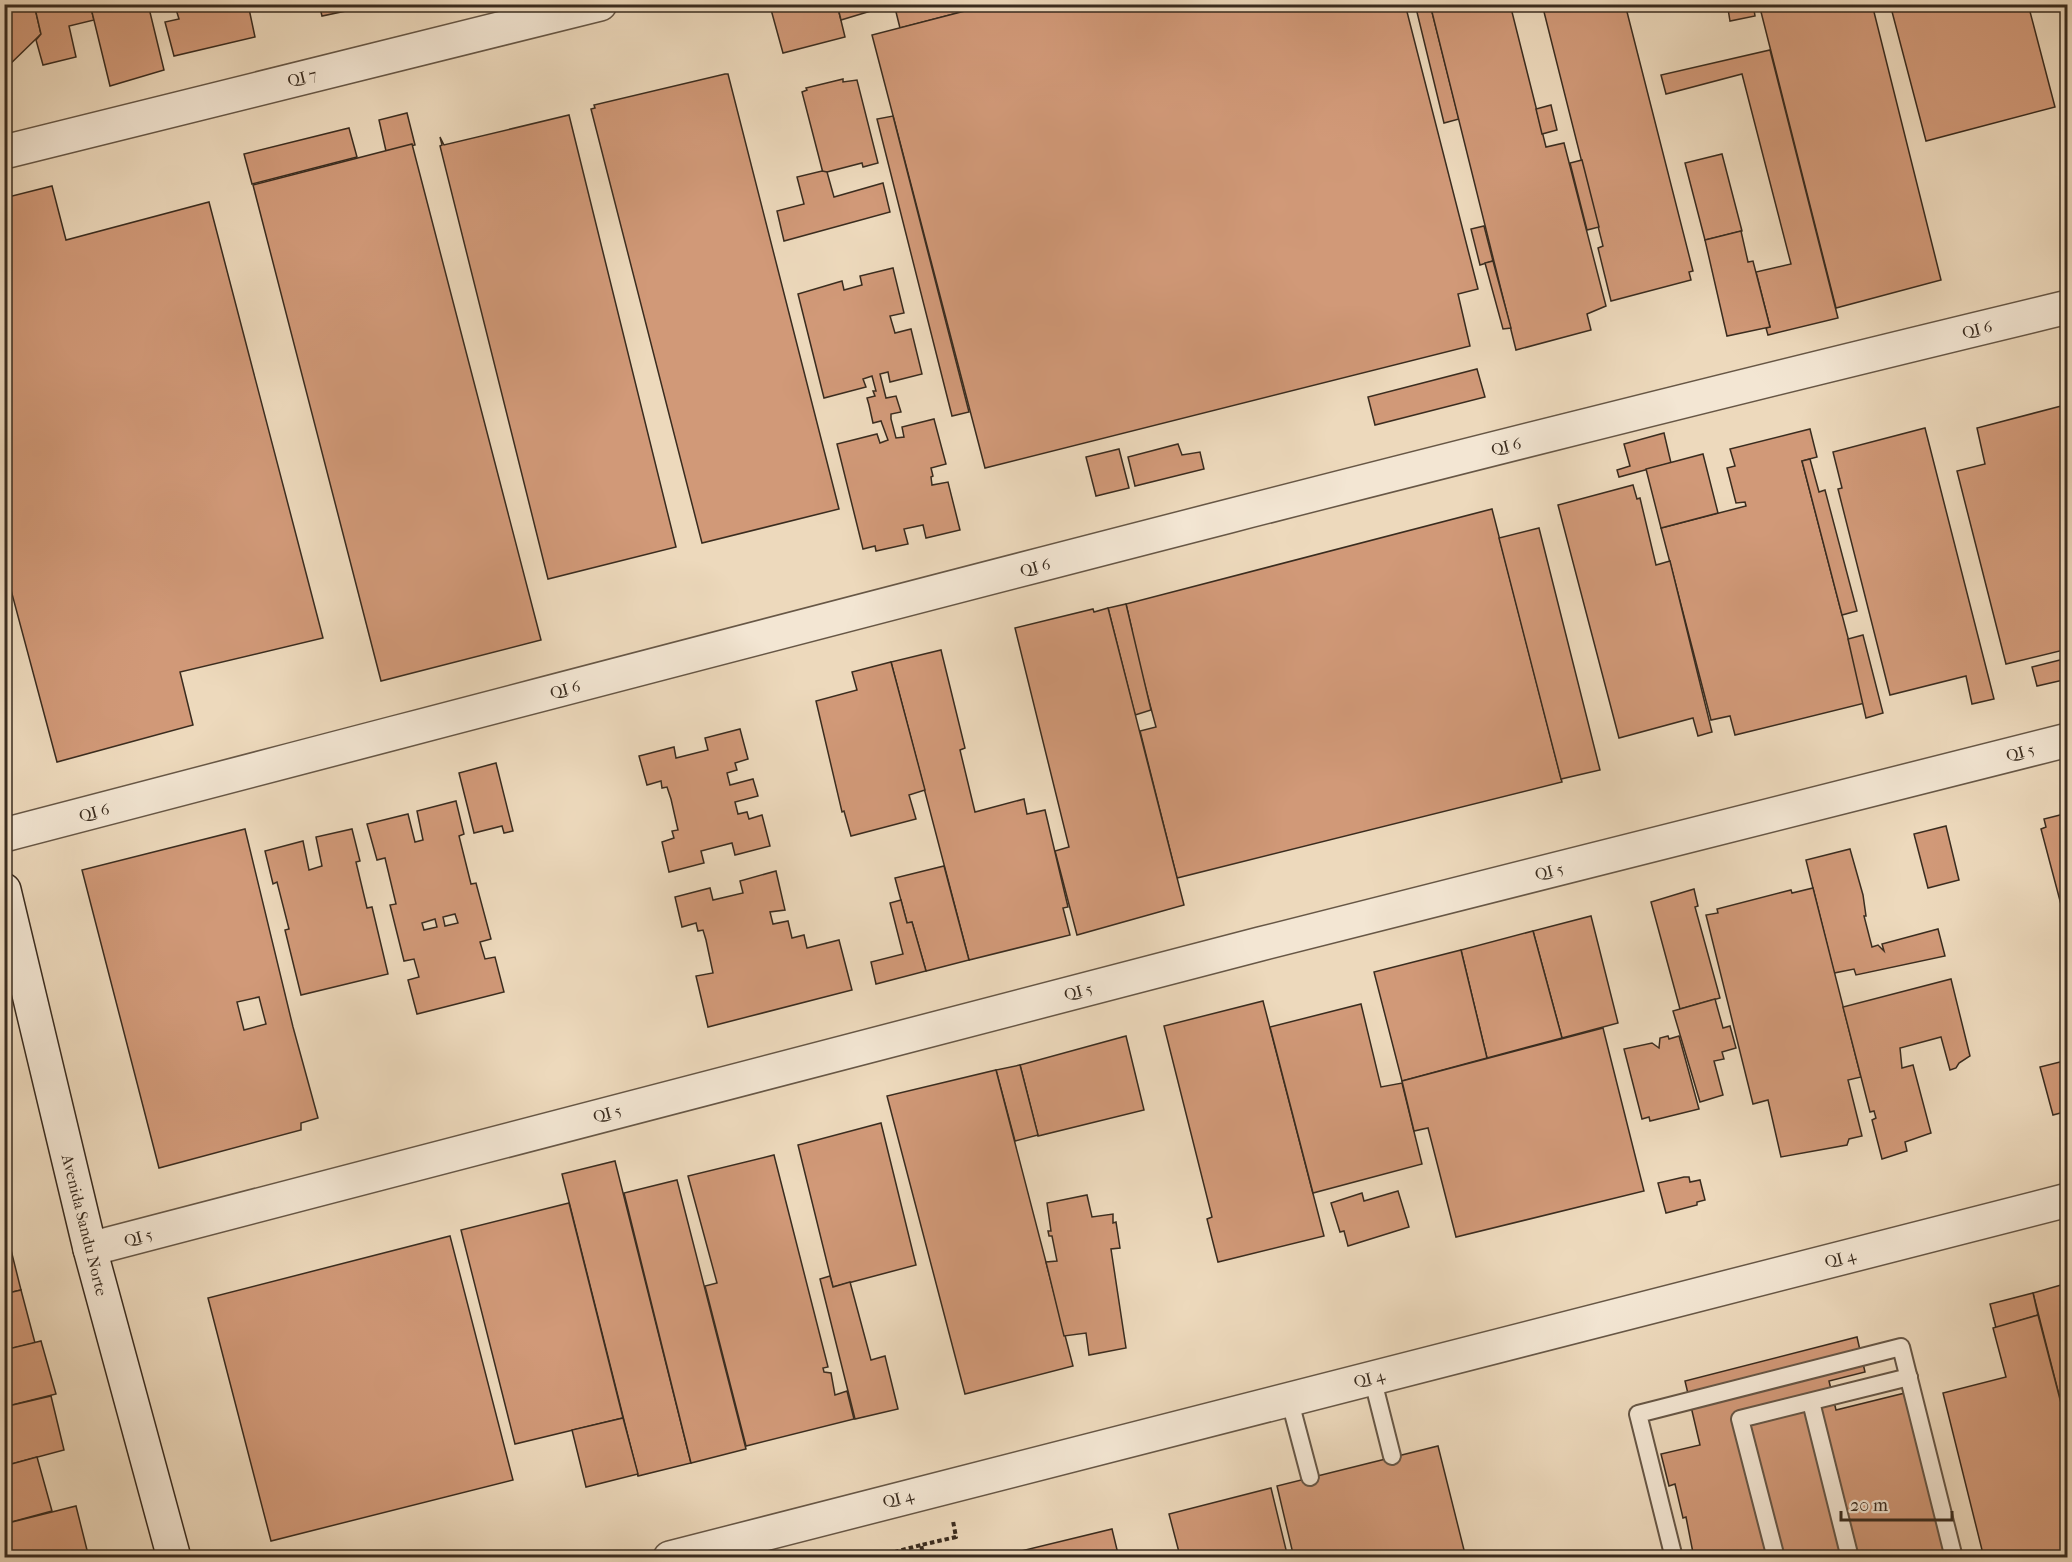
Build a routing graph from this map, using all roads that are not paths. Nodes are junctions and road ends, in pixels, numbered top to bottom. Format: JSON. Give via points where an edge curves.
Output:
{"nodes":[{"id":1,"x":600,"y":4,"type":"edge"},
{"id":2,"x":4,"y":152,"type":"edge"},
{"id":3,"x":2067,"y":307,"type":"edge"},
{"id":4,"x":2067,"y":740,"type":"edge"},
{"id":5,"x":4,"y":835,"type":"edge"},
{"id":6,"x":4,"y":890,"type":"edge"},
{"id":7,"x":2067,"y":1200,"type":"edge"},
{"id":8,"x":90,"y":1249,"type":"junction"},
{"id":9,"x":1372,"y":1377,"type":"junction"},
{"id":10,"x":1908,"y":1377,"type":"junction"},
{"id":11,"x":1289,"y":1398,"type":"junction"},
{"id":12,"x":1811,"y":1402,"type":"junction"},
{"id":13,"x":1392,"y":1456,"type":"dead end"},
{"id":14,"x":1310,"y":1478,"type":"dead end"},
{"id":15,"x":174,"y":1557,"type":"edge"},
{"id":16,"x":670,"y":1557,"type":"edge"},
{"id":17,"x":1674,"y":1557,"type":"edge"},
{"id":18,"x":1776,"y":1557,"type":"edge"},
{"id":19,"x":1850,"y":1557,"type":"edge"},
{"id":20,"x":1954,"y":1557,"type":"edge"}],
"edges":[{"from":1,"to":2,"type":"street","name":"QI 7"},
{"from":3,"to":5,"type":"street","name":"QI 6","via":[[1171,531]]},
{"from":4,"to":8,"type":"street","name":"QI 5","via":[[1260,944]]},
{"from":6,"to":8,"type":"street","name":"Avenida Sandu Norte"},
{"from":7,"to":9,"type":"street","name":"QI 4"},
{"from":8,"to":15,"type":"street","name":"Avenida Sandu Norte"},
{"from":9,"to":11,"type":"street","name":"QI 4"},
{"from":9,"to":13,"type":"lane"},
{"from":10,"to":12,"type":"lane"},
{"from":10,"to":17,"type":"lane","via":[[1901,1347],[1638,1414]]},
{"from":10,"to":20,"type":"lane"},
{"from":11,"to":14,"type":"lane"},
{"from":11,"to":16,"type":"street","name":"QI 4"},
{"from":12,"to":18,"type":"lane","via":[[1740,1419]]},
{"from":12,"to":19,"type":"lane"}]}
